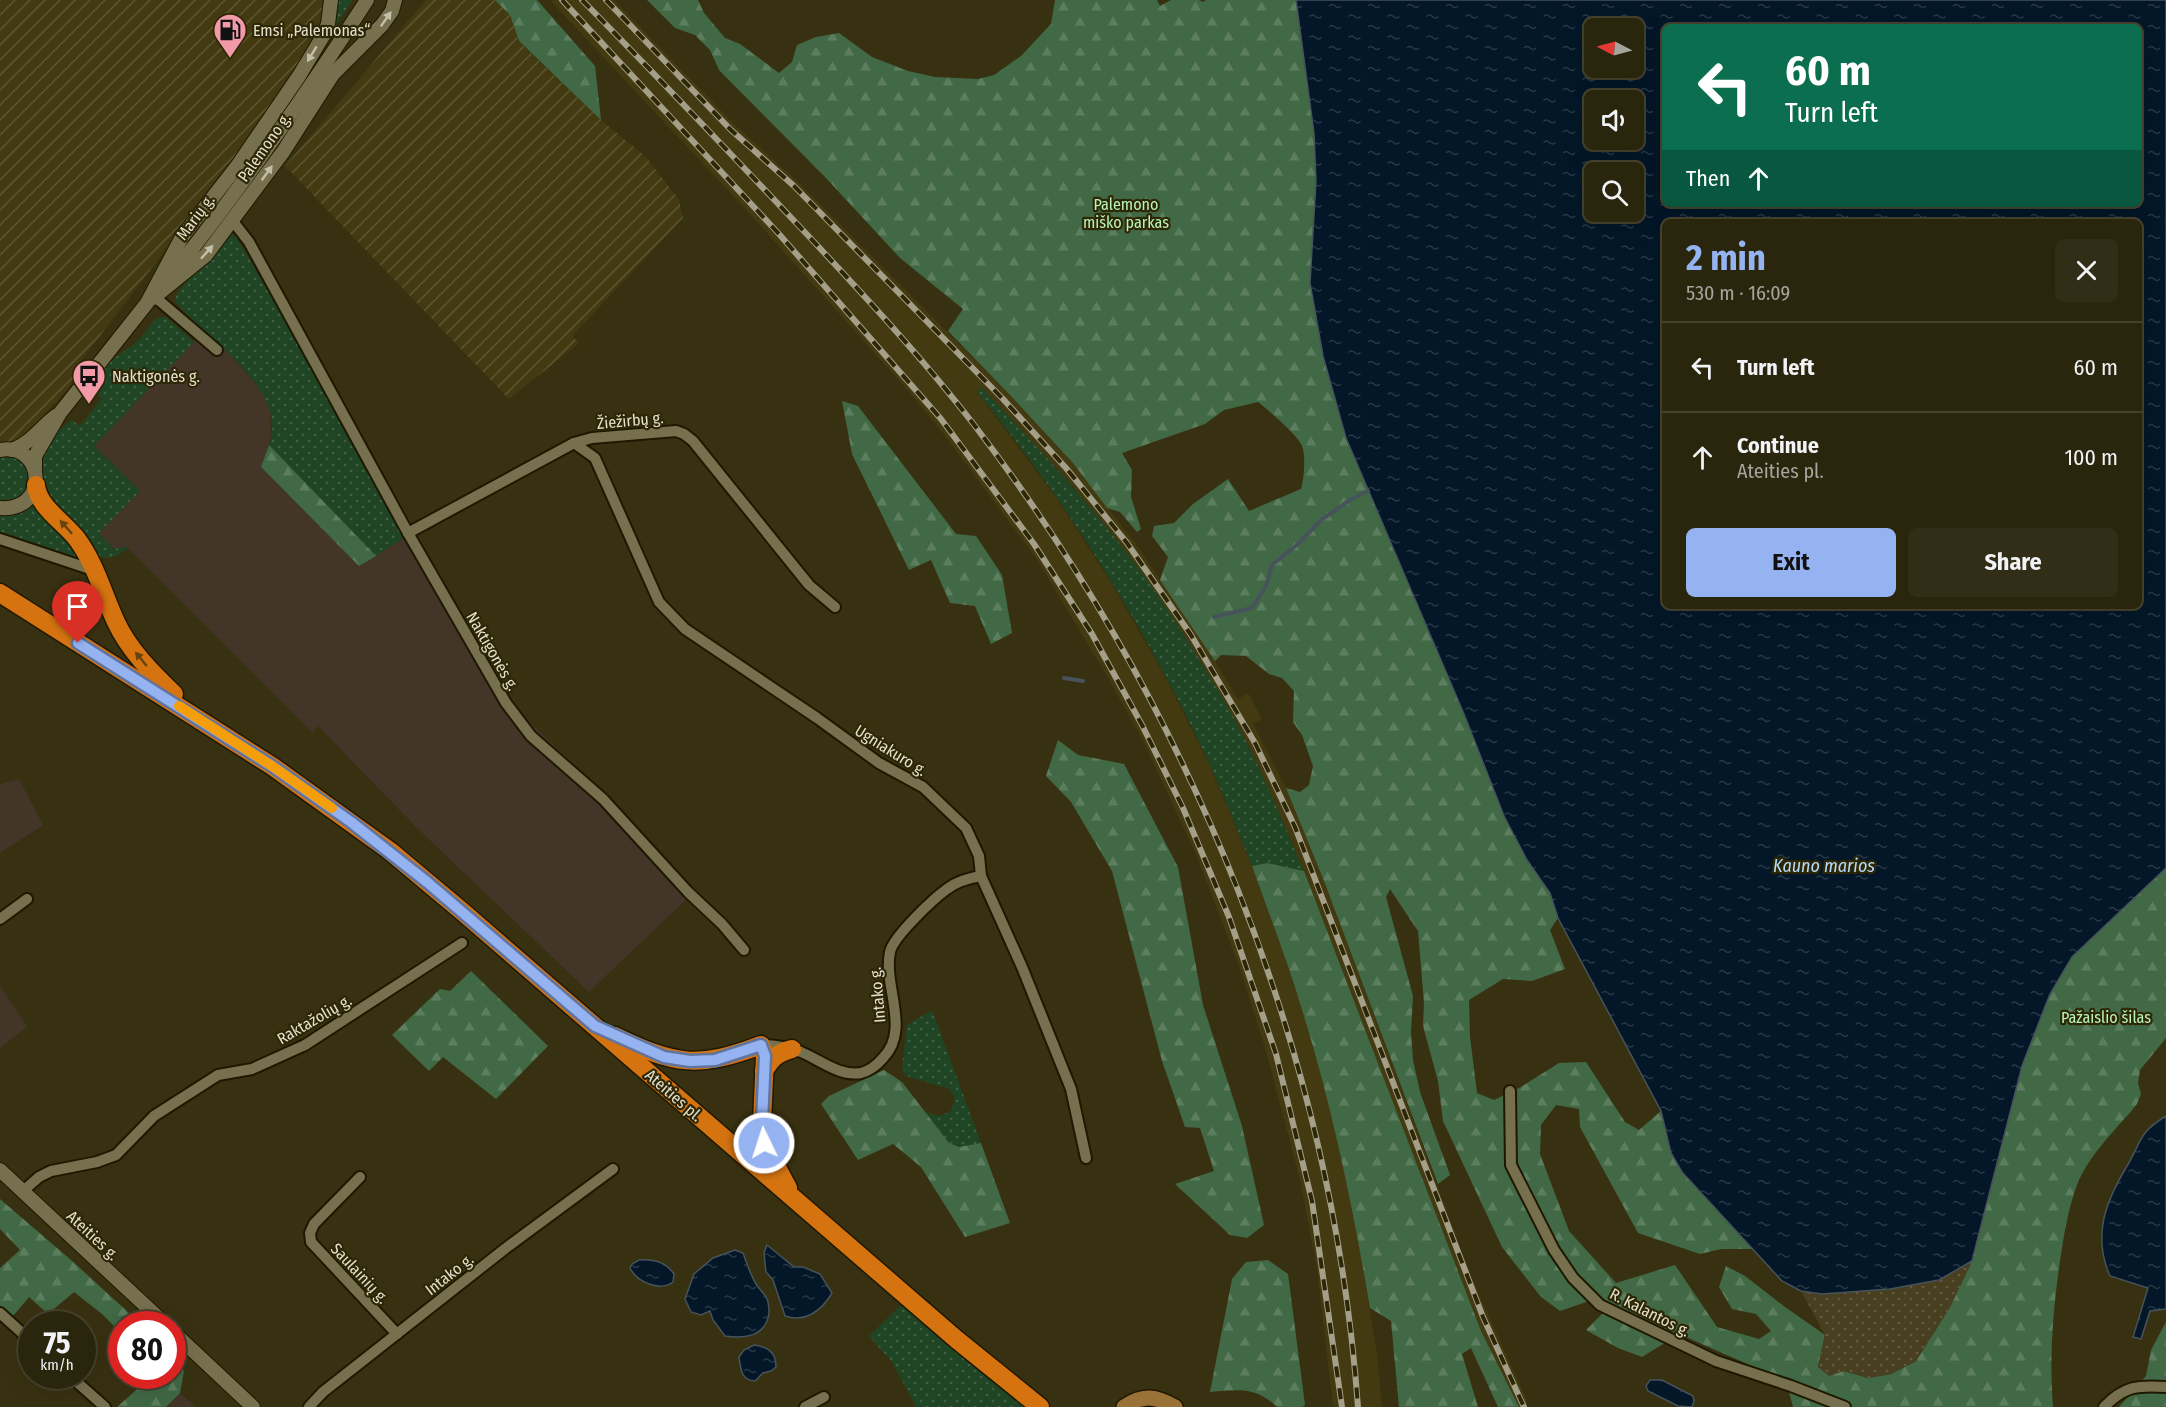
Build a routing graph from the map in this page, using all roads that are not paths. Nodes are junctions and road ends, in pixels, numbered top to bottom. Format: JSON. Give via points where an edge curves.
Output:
{"nodes":[{"id":1,"x":331,"y":0,"type":"edge"},
{"id":2,"x":367,"y":0,"type":"edge"},
{"id":3,"x":395,"y":0,"type":"edge"},
{"id":4,"x":232,"y":220,"type":"junction"},
{"id":5,"x":151,"y":300,"type":"junction"},
{"id":6,"x":217,"y":350,"type":"dead end"},
{"id":7,"x":60,"y":413,"type":"junction"},
{"id":8,"x":574,"y":444,"type":"junction"},
{"id":9,"x":6,"y":450,"type":"edge"},
{"id":10,"x":35,"y":478,"type":"junction"},
{"id":11,"x":0,"y":508,"type":"edge"},
{"id":12,"x":408,"y":533,"type":"junction"},
{"id":13,"x":0,"y":539,"type":"edge"},
{"id":14,"x":96,"y":571,"type":"junction"},
{"id":15,"x":0,"y":593,"type":"edge"},
{"id":16,"x":834,"y":607,"type":"dead end"},
{"id":17,"x":196,"y":717,"type":"junction"},
{"id":18,"x":981,"y":876,"type":"junction"},
{"id":19,"x":27,"y":899,"type":"dead end"},
{"id":20,"x":0,"y":919,"type":"edge"},
{"id":21,"x":462,"y":943,"type":"dead end"},
{"id":22,"x":744,"y":950,"type":"dead end"},
{"id":23,"x":595,"y":1026,"type":"junction"},
{"id":24,"x":761,"y":1045,"type":"junction"},
{"id":25,"x":792,"y":1049,"type":"junction"},
{"id":26,"x":764,"y":1071,"type":"junction"},
{"id":27,"x":1510,"y":1090,"type":"dead end"},
{"id":28,"x":1086,"y":1158,"type":"dead end"},
{"id":29,"x":613,"y":1169,"type":"dead end"},
{"id":30,"x":0,"y":1170,"type":"edge"},
{"id":31,"x":360,"y":1177,"type":"dead end"},
{"id":32,"x":23,"y":1191,"type":"junction"},
{"id":33,"x":795,"y":1200,"type":"junction"},
{"id":34,"x":151,"y":1311,"type":"edge"},
{"id":35,"x":0,"y":1313,"type":"edge"},
{"id":36,"x":18,"y":1329,"type":"edge"},
{"id":37,"x":397,"y":1334,"type":"junction"},
{"id":38,"x":186,"y":1344,"type":"edge"},
{"id":39,"x":2166,"y":1387,"type":"edge"},
{"id":40,"x":85,"y":1389,"type":"edge"},
{"id":41,"x":824,"y":1397,"type":"dead end"},
{"id":42,"x":1127,"y":1406,"type":"edge"},
{"id":43,"x":105,"y":1407,"type":"edge"},
{"id":44,"x":253,"y":1407,"type":"edge"},
{"id":45,"x":309,"y":1407,"type":"edge"},
{"id":46,"x":804,"y":1407,"type":"edge"},
{"id":47,"x":1040,"y":1407,"type":"edge"},
{"id":48,"x":1175,"y":1407,"type":"edge"},
{"id":49,"x":1845,"y":1407,"type":"edge"},
{"id":50,"x":2104,"y":1407,"type":"edge"}],
"edges":[{"from":1,"to":5,"type":"street","name":"Palemono g.","one_way":true,"via":[[328,24],[316,48],[244,156],[182,237]]},
{"from":2,"to":5,"type":"street","name":"Marių g.","via":[[246,177]]},
{"from":4,"to":3,"type":"street","name":"Palemono g.","one_way":true,"via":[[283,152],[333,74],[382,25]]},
{"from":5,"to":4,"type":"street","name":"Palemono g.","one_way":true,"via":[[206,255]]},
{"from":4,"to":12,"type":"street","name":"Naktigonės g.","via":[[254,252]]},
{"from":5,"to":6,"type":"street"},
{"from":5,"to":7,"type":"street","name":"Palemono g."},
{"from":7,"to":9,"type":"street","name":"Palemono g.","via":[[24,446]]},
{"from":7,"to":10,"type":"street","name":"Palemono g.","via":[[36,456]]},
{"from":8,"to":12,"type":"street","name":"Žiežirbų g."},
{"from":8,"to":16,"type":"street","name":"Žiežirbų g.","via":[[592,438],[676,431],[684,434],[809,585]]},
{"from":8,"to":18,"type":"street","name":"Ugniakuro g.","via":[[595,458],[659,602],[670,615],[879,763],[923,787],[966,828],[979,855]]},
{"from":9,"to":10,"type":"street","via":[[26,457]]},
{"from":10,"to":11,"type":"street","via":[[31,496],[22,505]]},
{"from":14,"to":10,"type":"highway","one_way":true,"via":[[65,525],[39,500]]},
{"from":12,"to":22,"type":"street","name":"Naktigonės g.","via":[[506,703],[531,736],[603,799]]},
{"from":13,"to":14,"type":"street"},
{"from":17,"to":14,"type":"highway","one_way":true,"via":[[127,642]]},
{"from":15,"to":17,"type":"highway","name":"Ateities pl."},
{"from":17,"to":23,"type":"highway","name":"Ateities pl.","via":[[311,793],[390,852]]},
{"from":18,"to":25,"type":"street","name":"Intako g.","via":[[947,889],[896,938],[888,962],[895,1038],[877,1064],[851,1074]]},
{"from":18,"to":28,"type":"street","name":"Ugniakuro g.","via":[[1071,1089]]},
{"from":19,"to":20,"type":"street"},
{"from":21,"to":32,"type":"street","name":"Raktažolių g.","via":[[304,1045],[252,1069],[218,1075],[154,1116],[116,1155],[51,1171]]},
{"from":23,"to":24,"type":"highway","via":[[664,1057],[690,1061],[715,1060]]},
{"from":23,"to":33,"type":"highway","name":"Ateities pl."},
{"from":24,"to":25,"type":"street","name":"Intako g."},
{"from":24,"to":26,"type":"highway"},
{"from":25,"to":26,"type":"highway","via":[[778,1052]]},
{"from":26,"to":33,"type":"highway","via":[[764,1143]]},
{"from":27,"to":49,"type":"street","name":"R. Kalantos g.","via":[[1511,1165],[1554,1250],[1572,1278],[1600,1305],[1716,1361]]},
{"from":29,"to":37,"type":"street","name":"Intako g."},
{"from":30,"to":32,"type":"street","name":"Ateities g."},
{"from":31,"to":37,"type":"street","name":"Saulainių g.","via":[[314,1224],[311,1242]]},
{"from":32,"to":34,"type":"street","name":"Ateities g."},
{"from":33,"to":47,"type":"highway","name":"Ateities pl."},
{"from":35,"to":36,"type":"street"},
{"from":37,"to":45,"type":"street","name":"Intako g."},
{"from":38,"to":44,"type":"street"},
{"from":39,"to":50,"type":"street","via":[[2133,1387]]},
{"from":40,"to":43,"type":"street"},
{"from":41,"to":46,"type":"street"},
{"from":42,"to":48,"type":"main road","via":[[1153,1397]]}]}
